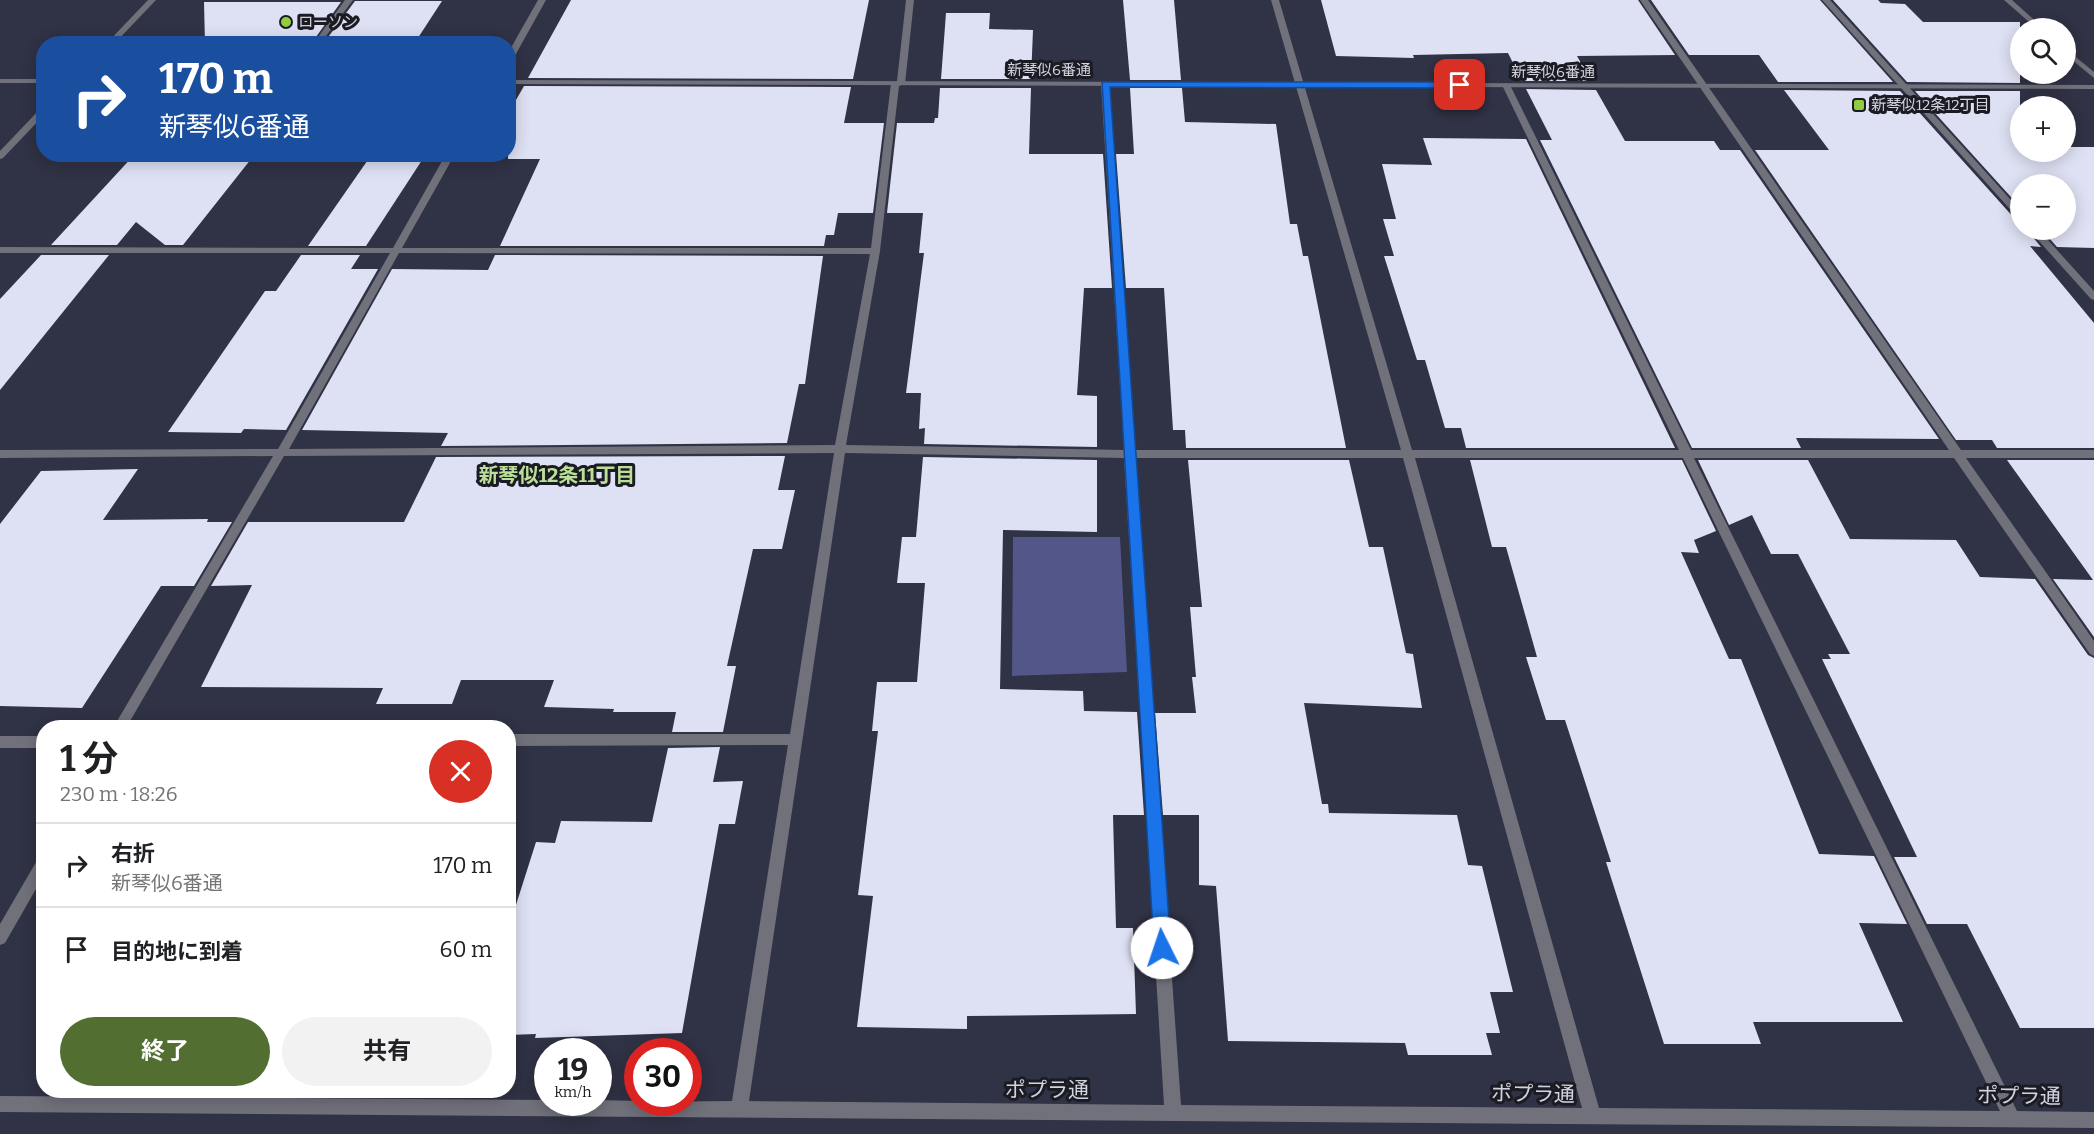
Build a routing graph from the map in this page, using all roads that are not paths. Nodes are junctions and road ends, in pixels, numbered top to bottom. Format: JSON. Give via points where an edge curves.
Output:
{"nodes":[{"id":1,"x":152,"y":0,"type":"edge"},
{"id":2,"x":349,"y":0,"type":"edge"},
{"id":3,"x":542,"y":0,"type":"edge"},
{"id":4,"x":910,"y":0,"type":"edge"},
{"id":5,"x":1275,"y":0,"type":"edge"},
{"id":6,"x":1644,"y":0,"type":"edge"},
{"id":7,"x":1826,"y":0,"type":"edge"},
{"id":8,"x":2008,"y":0,"type":"edge"},
{"id":9,"x":2029,"y":18,"type":"edge"},
{"id":10,"x":117,"y":36,"type":"edge"},
{"id":11,"x":322,"y":36,"type":"edge"},
{"id":12,"x":516,"y":47,"type":"edge"},
{"id":13,"x":2076,"y":60,"type":"edge"},
{"id":14,"x":2094,"y":76,"type":"edge"},
{"id":15,"x":0,"y":81,"type":"edge"},
{"id":16,"x":36,"y":81,"type":"edge"},
{"id":17,"x":516,"y":82,"type":"edge"},
{"id":18,"x":898,"y":83,"type":"junction"},
{"id":19,"x":1105,"y":84,"type":"junction"},
{"id":20,"x":1300,"y":85,"type":"junction"},
{"id":21,"x":1506,"y":85,"type":"junction"},
{"id":22,"x":1704,"y":86,"type":"junction"},
{"id":23,"x":1907,"y":87,"type":"junction"},
{"id":24,"x":2094,"y":87,"type":"edge"},
{"id":25,"x":36,"y":118,"type":"edge"},
{"id":26,"x":0,"y":156,"type":"edge"},
{"id":27,"x":446,"y":162,"type":"edge"},
{"id":28,"x":2010,"y":204,"type":"edge"},
{"id":29,"x":2043,"y":240,"type":"edge"},
{"id":30,"x":396,"y":249,"type":"junction"},
{"id":31,"x":0,"y":250,"type":"edge"},
{"id":32,"x":875,"y":251,"type":"junction"},
{"id":33,"x":2094,"y":297,"type":"edge"},
{"id":34,"x":840,"y":449,"type":"junction"},
{"id":35,"x":1686,"y":453,"type":"junction"},
{"id":36,"x":1958,"y":453,"type":"junction"},
{"id":37,"x":0,"y":454,"type":"edge"},
{"id":38,"x":280,"y":454,"type":"junction"},
{"id":39,"x":1130,"y":454,"type":"junction"},
{"id":40,"x":1408,"y":454,"type":"junction"},
{"id":41,"x":2094,"y":454,"type":"edge"},
{"id":42,"x":2094,"y":651,"type":"edge"},
{"id":43,"x":124,"y":720,"type":"edge"},
{"id":44,"x":796,"y":739,"type":"junction"},
{"id":45,"x":516,"y":740,"type":"edge"},
{"id":46,"x":0,"y":742,"type":"edge"},
{"id":47,"x":36,"y":742,"type":"edge"},
{"id":48,"x":36,"y":875,"type":"edge"},
{"id":49,"x":0,"y":938,"type":"edge"},
{"id":50,"x":0,"y":1104,"type":"edge"},
{"id":51,"x":739,"y":1110,"type":"junction"},
{"id":52,"x":1173,"y":1113,"type":"junction"},
{"id":53,"x":1593,"y":1117,"type":"junction"},
{"id":54,"x":2012,"y":1118,"type":"junction"},
{"id":55,"x":2094,"y":1120,"type":"edge"}],
"edges":[{"from":1,"to":10,"type":"street"},
{"from":2,"to":11,"type":"street"},
{"from":3,"to":12,"type":"street"},
{"from":4,"to":18,"type":"street"},
{"from":5,"to":20,"type":"street"},
{"from":6,"to":22,"type":"street"},
{"from":7,"to":23,"type":"street"},
{"from":8,"to":9,"type":"street"},
{"from":13,"to":14,"type":"street"},
{"from":15,"to":16,"type":"street"},
{"from":17,"to":18,"type":"street","name":"新琴似6番通"},
{"from":18,"to":19,"type":"street","name":"新琴似6番通"},
{"from":18,"to":32,"type":"street"},
{"from":19,"to":20,"type":"street","name":"新琴似6番通"},
{"from":19,"to":39,"type":"street"},
{"from":20,"to":21,"type":"street","name":"新琴似6番通"},
{"from":20,"to":40,"type":"street"},
{"from":21,"to":22,"type":"street","name":"新琴似6番通"},
{"from":21,"to":35,"type":"street"},
{"from":22,"to":23,"type":"street","name":"新琴似6番通"},
{"from":22,"to":36,"type":"street"},
{"from":23,"to":24,"type":"street","name":"新琴似6番通"},
{"from":23,"to":28,"type":"street"},
{"from":25,"to":26,"type":"street"},
{"from":27,"to":30,"type":"street"},
{"from":29,"to":33,"type":"street"},
{"from":30,"to":31,"type":"street"},
{"from":30,"to":32,"type":"street"},
{"from":30,"to":38,"type":"street"},
{"from":32,"to":34,"type":"street"},
{"from":34,"to":38,"type":"street"},
{"from":34,"to":39,"type":"street"},
{"from":34,"to":44,"type":"street"},
{"from":35,"to":36,"type":"street"},
{"from":35,"to":40,"type":"street"},
{"from":35,"to":54,"type":"street"},
{"from":36,"to":41,"type":"street"},
{"from":36,"to":42,"type":"street"},
{"from":37,"to":38,"type":"street"},
{"from":38,"to":43,"type":"street"},
{"from":39,"to":40,"type":"street"},
{"from":39,"to":52,"type":"street"},
{"from":40,"to":53,"type":"street"},
{"from":44,"to":45,"type":"street"},
{"from":44,"to":51,"type":"street"},
{"from":46,"to":47,"type":"street"},
{"from":48,"to":49,"type":"street"},
{"from":50,"to":51,"type":"street","name":"ポプラ通"},
{"from":51,"to":52,"type":"street","name":"ポプラ通"},
{"from":52,"to":53,"type":"street","name":"ポプラ通"},
{"from":53,"to":54,"type":"street","name":"ポプラ通"},
{"from":54,"to":55,"type":"street","name":"ポプラ通"}]}
